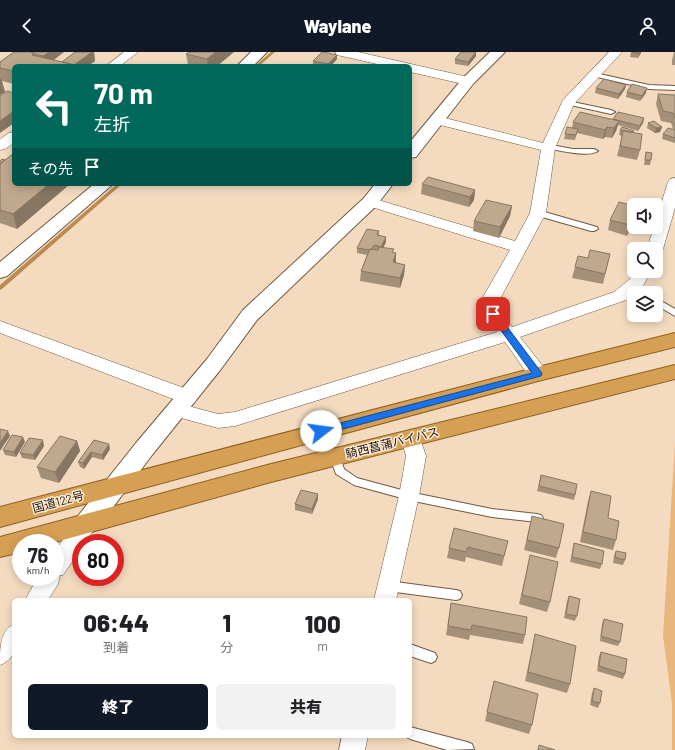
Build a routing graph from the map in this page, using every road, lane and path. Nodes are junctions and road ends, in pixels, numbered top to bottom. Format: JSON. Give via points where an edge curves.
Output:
{"nodes":[{"id":1,"x":132,"y":52,"type":"edge"},
{"id":2,"x":260,"y":52,"type":"edge"},
{"id":3,"x":342,"y":52,"type":"edge"},
{"id":4,"x":401,"y":52,"type":"edge"},
{"id":5,"x":498,"y":52,"type":"edge"},
{"id":6,"x":616,"y":52,"type":"edge"},
{"id":7,"x":115,"y":64,"type":"edge"},
{"id":8,"x":246,"y":64,"type":"edge"},
{"id":9,"x":393,"y":64,"type":"edge"},
{"id":10,"x":397,"y":64,"type":"edge"},
{"id":11,"x":412,"y":68,"type":"edge"},
{"id":12,"x":595,"y":75,"type":"junction"},
{"id":13,"x":468,"y":81,"type":"junction"},
{"id":14,"x":675,"y":88,"type":"edge"},
{"id":15,"x":568,"y":103,"type":"junction"},
{"id":16,"x":611,"y":112,"type":"dead end"},
{"id":17,"x":437,"y":120,"type":"junction"},
{"id":18,"x":12,"y":137,"type":"edge"},
{"id":19,"x":0,"y":146,"type":"edge"},
{"id":20,"x":548,"y":147,"type":"junction"},
{"id":21,"x":412,"y":151,"type":"edge"},
{"id":22,"x":594,"y":151,"type":"dead end"},
{"id":23,"x":675,"y":182,"type":"edge"},
{"id":24,"x":102,"y":186,"type":"edge"},
{"id":25,"x":382,"y":186,"type":"edge"},
{"id":26,"x":370,"y":202,"type":"junction"},
{"id":27,"x":538,"y":214,"type":"junction"},
{"id":28,"x":594,"y":229,"type":"dead end"},
{"id":29,"x":657,"y":242,"type":"edge"},
{"id":30,"x":520,"y":248,"type":"junction"},
{"id":31,"x":3,"y":266,"type":"edge"},
{"id":32,"x":627,"y":294,"type":"edge"},
{"id":33,"x":663,"y":305,"type":"edge"},
{"id":34,"x":675,"y":313,"type":"edge"},
{"id":35,"x":0,"y":327,"type":"edge"},
{"id":36,"x":507,"y":334,"type":"junction"},
{"id":37,"x":675,"y":340,"type":"edge"},
{"id":38,"x":675,"y":357,"type":"edge"},
{"id":39,"x":675,"y":372,"type":"edge"},
{"id":40,"x":538,"y":374,"type":"junction"},
{"id":41,"x":182,"y":404,"type":"junction"},
{"id":42,"x":365,"y":420,"type":"junction"},
{"id":43,"x":411,"y":438,"type":"junction"},
{"id":44,"x":335,"y":457,"type":"junction"},
{"id":45,"x":116,"y":486,"type":"junction"},
{"id":46,"x":409,"y":496,"type":"junction"},
{"id":47,"x":0,"y":517,"type":"edge"},
{"id":48,"x":537,"y":518,"type":"edge"},
{"id":49,"x":88,"y":523,"type":"junction"},
{"id":50,"x":0,"y":548,"type":"edge"},
{"id":51,"x":64,"y":556,"type":"edge"},
{"id":52,"x":45,"y":586,"type":"edge"},
{"id":53,"x":386,"y":593,"type":"edge"},
{"id":54,"x":456,"y":595,"type":"dead end"},
{"id":55,"x":37,"y":598,"type":"edge"},
{"id":56,"x":12,"y":637,"type":"edge"},
{"id":57,"x":412,"y":651,"type":"edge"},
{"id":58,"x":0,"y":654,"type":"edge"},
{"id":59,"x":431,"y":657,"type":"dead end"},
{"id":60,"x":412,"y":734,"type":"edge"},
{"id":61,"x":355,"y":738,"type":"edge"},
{"id":62,"x":467,"y":749,"type":"edge"},
{"id":63,"x":352,"y":750,"type":"edge"}],
"edges":[{"from":1,"to":7,"type":"street"},
{"from":2,"to":8,"type":"street"},
{"from":3,"to":9,"type":"street"},
{"from":4,"to":10,"type":"street"},
{"from":5,"to":13,"type":"street"},
{"from":6,"to":12,"type":"street"},
{"from":11,"to":13,"type":"street"},
{"from":12,"to":14,"type":"lane","via":[[649,87]]},
{"from":12,"to":15,"type":"street"},
{"from":13,"to":17,"type":"street"},
{"from":15,"to":16,"type":"lane"},
{"from":15,"to":20,"type":"street"},
{"from":17,"to":20,"type":"street"},
{"from":17,"to":21,"type":"street"},
{"from":18,"to":19,"type":"street"},
{"from":20,"to":22,"type":"lane"},
{"from":20,"to":27,"type":"street"},
{"from":23,"to":29,"type":"street"},
{"from":24,"to":31,"type":"street"},
{"from":25,"to":26,"type":"street"},
{"from":26,"to":30,"type":"street"},
{"from":26,"to":41,"type":"street","via":[[250,315]]},
{"from":27,"to":28,"type":"lane"},
{"from":27,"to":30,"type":"street"},
{"from":30,"to":36,"type":"street","via":[[492,297],[493,314]]},
{"from":32,"to":36,"type":"street"},
{"from":33,"to":34,"type":"lane"},
{"from":35,"to":41,"type":"street"},
{"from":36,"to":40,"type":"street"},
{"from":36,"to":41,"type":"street","via":[[236,419],[218,421]]},
{"from":37,"to":40,"type":"highway"},
{"from":38,"to":42,"type":"highway","via":[[460,410],[416,418]]},
{"from":39,"to":43,"type":"highway","name":"騎西菖蒲バイパス"},
{"from":40,"to":42,"type":"highway"},
{"from":41,"to":45,"type":"street"},
{"from":42,"to":45,"type":"highway"},
{"from":43,"to":44,"type":"highway","name":"騎西菖蒲バイパス"},
{"from":43,"to":46,"type":"street","via":[[416,456]]},
{"from":44,"to":46,"type":"lane","via":[[340,471],[354,481]]},
{"from":44,"to":49,"type":"highway","name":"騎西菖蒲バイパス","via":[[271,472]]},
{"from":45,"to":47,"type":"highway","name":"国道122号"},
{"from":45,"to":49,"type":"street"},
{"from":46,"to":48,"type":"lane","via":[[492,513]]},
{"from":46,"to":53,"type":"street"},
{"from":49,"to":50,"type":"highway"},
{"from":49,"to":51,"type":"street"},
{"from":52,"to":55,"type":"street"},
{"from":53,"to":54,"type":"lane"},
{"from":56,"to":58,"type":"street"},
{"from":57,"to":59,"type":"lane"},
{"from":60,"to":62,"type":"lane"},
{"from":61,"to":63,"type":"street"}]}
